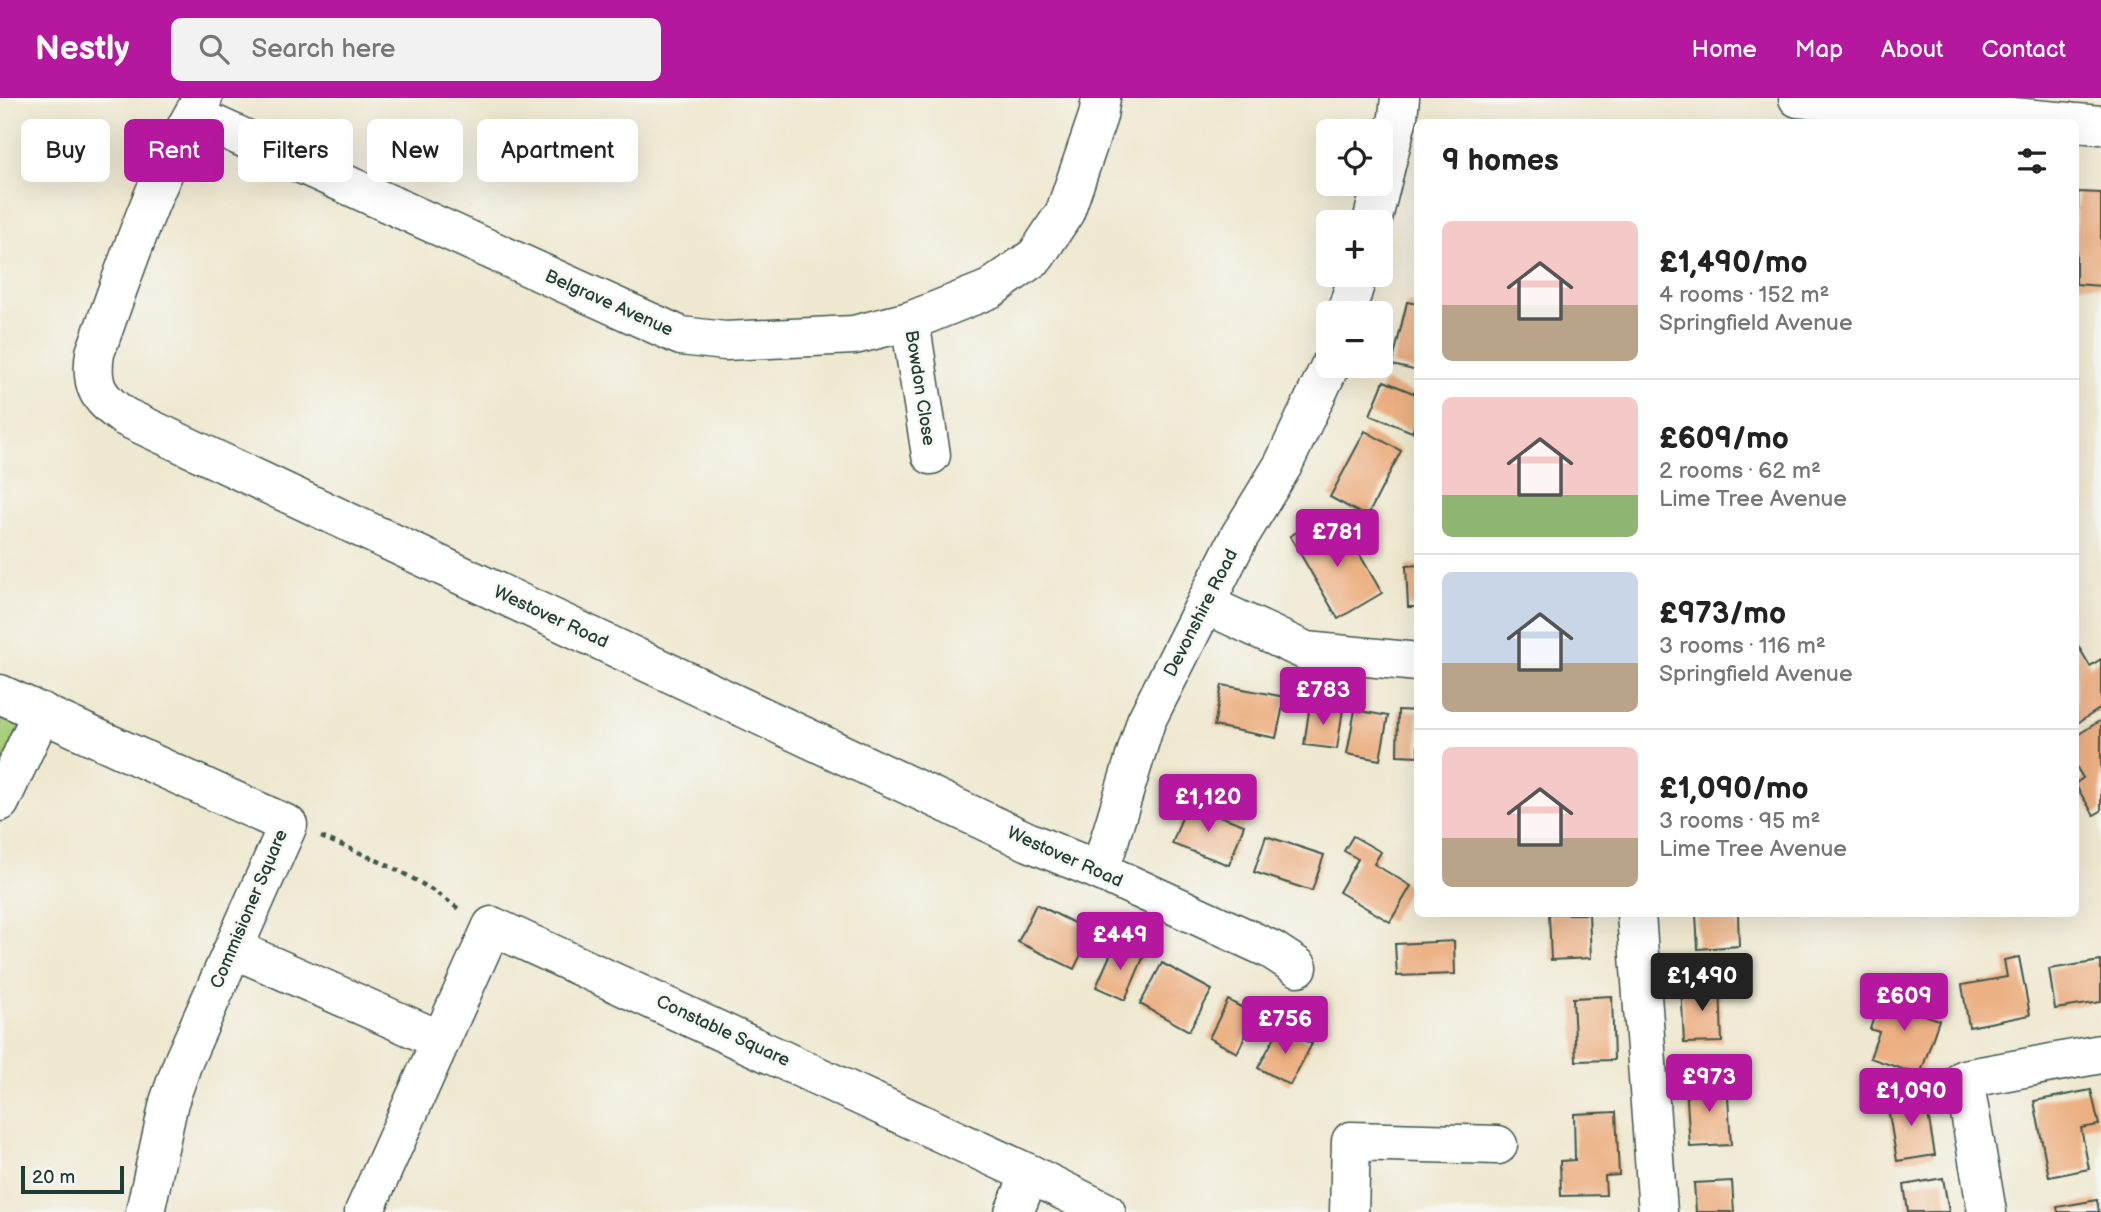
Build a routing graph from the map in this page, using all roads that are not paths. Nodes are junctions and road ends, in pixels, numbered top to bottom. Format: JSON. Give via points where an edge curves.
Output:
{"nodes":[{"id":1,"x":1101,"y":98,"type":"edge"},
{"id":2,"x":1400,"y":98,"type":"edge"},
{"id":3,"x":1798,"y":98,"type":"edge"},
{"id":4,"x":198,"y":106,"type":"edge"},
{"id":5,"x":2035,"y":119,"type":"edge"},
{"id":6,"x":2079,"y":123,"type":"edge"},
{"id":7,"x":2101,"y":125,"type":"edge"},
{"id":8,"x":1375,"y":210,"type":"edge"},
{"id":9,"x":910,"y":321,"type":"junction"},
{"id":10,"x":1324,"y":378,"type":"edge"},
{"id":11,"x":931,"y":455,"type":"dead end"},
{"id":12,"x":1207,"y":606,"type":"junction"},
{"id":13,"x":1414,"y":662,"type":"edge"},
{"id":14,"x":0,"y":694,"type":"edge"},
{"id":15,"x":42,"y":712,"type":"junction"},
{"id":16,"x":0,"y":802,"type":"edge"},
{"id":17,"x":1100,"y":871,"type":"junction"},
{"id":18,"x":1636,"y":917,"type":"edge"},
{"id":19,"x":234,"y":949,"type":"junction"},
{"id":20,"x":1298,"y":967,"type":"dead end"},
{"id":21,"x":440,"y":1040,"type":"junction"},
{"id":22,"x":2101,"y":1054,"type":"edge"},
{"id":23,"x":1498,"y":1145,"type":"dead end"},
{"id":24,"x":1030,"y":1174,"type":"junction"},
{"id":25,"x":145,"y":1212,"type":"edge"},
{"id":26,"x":364,"y":1212,"type":"edge"},
{"id":27,"x":1014,"y":1212,"type":"edge"},
{"id":28,"x":1106,"y":1212,"type":"edge"},
{"id":29,"x":1349,"y":1212,"type":"edge"},
{"id":30,"x":1658,"y":1212,"type":"edge"},
{"id":31,"x":1987,"y":1212,"type":"edge"}],
"edges":[{"from":1,"to":9,"type":"street","name":"Belgrave Avenue","via":[[1065,212],[1036,256],[990,289]]},
{"from":2,"to":8,"type":"street"},
{"from":3,"to":5,"type":"street"},
{"from":4,"to":9,"type":"street","name":"Belgrave Avenue","via":[[681,336],[725,341],[854,335]]},
{"from":4,"to":17,"type":"street","name":"Westover Road","via":[[152,195],[96,353],[95,384],[110,407],[1017,836]]},
{"from":6,"to":7,"type":"street"},
{"from":9,"to":11,"type":"street","name":"Bowdon Close"},
{"from":10,"to":12,"type":"street","name":"Devonshire Road"},
{"from":12,"to":13,"type":"street","via":[[1306,651]]},
{"from":12,"to":17,"type":"street","name":"Devonshire Road","via":[[1146,721]]},
{"from":14,"to":15,"type":"street","name":"Commisioner Square"},
{"from":15,"to":16,"type":"street"},
{"from":15,"to":19,"type":"street","name":"Commisioner Square","via":[[288,825]]},
{"from":17,"to":20,"type":"street","name":"Westover Road","via":[[1272,950]]},
{"from":18,"to":30,"type":"street"},
{"from":19,"to":21,"type":"street"},
{"from":19,"to":25,"type":"street","name":"Commisioner Square","via":[[169,1102]]},
{"from":21,"to":24,"type":"street","name":"Constable Square","via":[[492,926]]},
{"from":21,"to":26,"type":"street"},
{"from":22,"to":31,"type":"street","via":[[1964,1079]]},
{"from":23,"to":29,"type":"street","via":[[1351,1141]]},
{"from":24,"to":27,"type":"street"},
{"from":24,"to":28,"type":"street","name":"Constable Square"}]}
